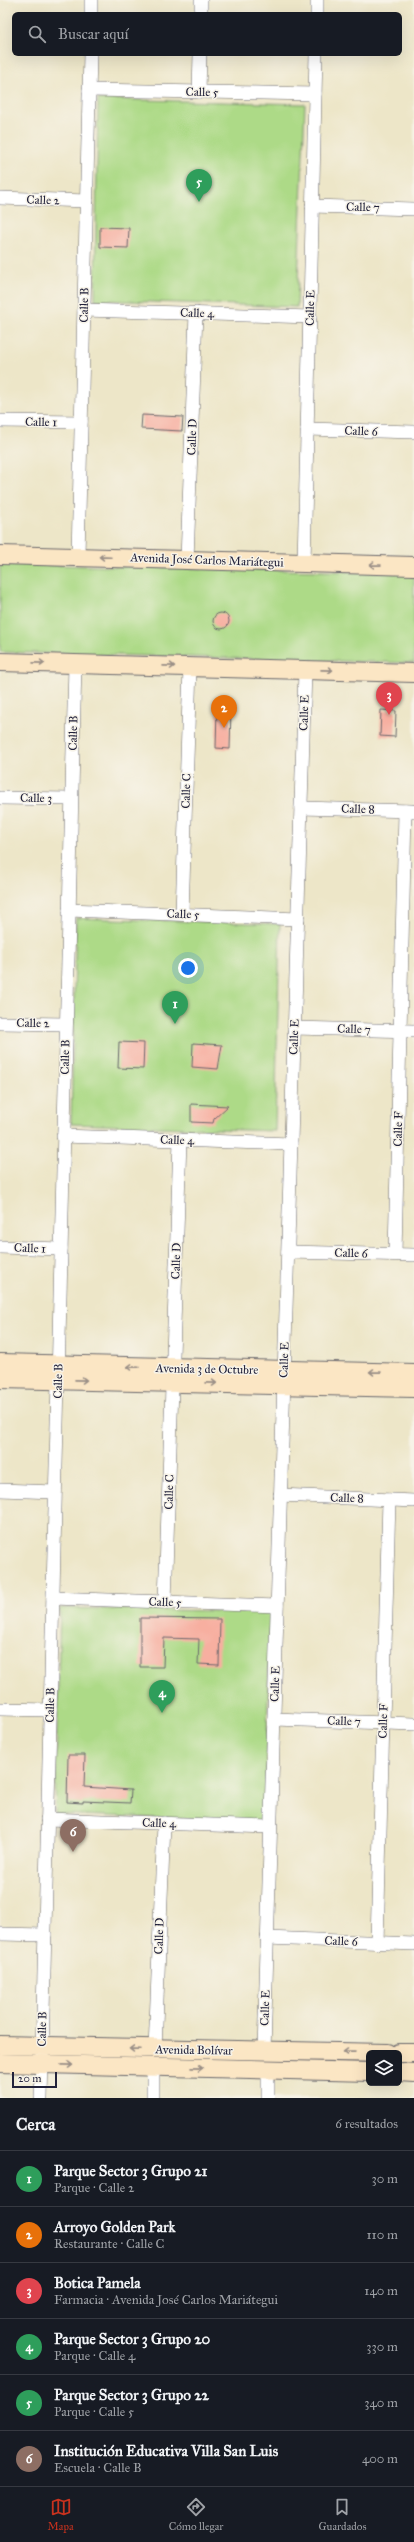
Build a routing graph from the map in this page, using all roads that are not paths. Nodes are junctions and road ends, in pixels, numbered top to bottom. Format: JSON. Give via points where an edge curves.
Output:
{"nodes":[{"id":1,"x":91,"y":0,"type":"edge"},
{"id":2,"x":201,"y":0,"type":"edge"},
{"id":3,"x":317,"y":0,"type":"edge"},
{"id":4,"x":91,"y":12,"type":"edge"},
{"id":5,"x":201,"y":12,"type":"edge"},
{"id":6,"x":317,"y":12,"type":"edge"},
{"id":7,"x":90,"y":56,"type":"edge"},
{"id":8,"x":200,"y":56,"type":"edge"},
{"id":9,"x":316,"y":56,"type":"edge"},
{"id":10,"x":89,"y":90,"type":"junction"},
{"id":11,"x":199,"y":92,"type":"junction"},
{"id":12,"x":315,"y":94,"type":"junction"},
{"id":13,"x":0,"y":198,"type":"edge"},
{"id":14,"x":87,"y":201,"type":"junction"},
{"id":15,"x":312,"y":206,"type":"junction"},
{"id":16,"x":414,"y":209,"type":"edge"},
{"id":17,"x":84,"y":310,"type":"junction"},
{"id":18,"x":196,"y":313,"type":"junction"},
{"id":19,"x":310,"y":317,"type":"junction"},
{"id":20,"x":0,"y":421,"type":"edge"},
{"id":21,"x":81,"y":422,"type":"junction"},
{"id":22,"x":414,"y":426,"type":"edge"},
{"id":23,"x":307,"y":429,"type":"junction"},
{"id":24,"x":414,"y":432,"type":"edge"},
{"id":25,"x":0,"y":555,"type":"edge"},
{"id":26,"x":78,"y":556,"type":"junction"},
{"id":27,"x":187,"y":560,"type":"junction"},
{"id":28,"x":304,"y":563,"type":"junction"},
{"id":29,"x":414,"y":566,"type":"edge"},
{"id":30,"x":0,"y":662,"type":"edge"},
{"id":31,"x":74,"y":664,"type":"junction"},
{"id":32,"x":190,"y":667,"type":"junction"},
{"id":33,"x":305,"y":670,"type":"junction"},
{"id":34,"x":414,"y":673,"type":"edge"},
{"id":35,"x":0,"y":798,"type":"edge"},
{"id":36,"x":71,"y":799,"type":"junction"},
{"id":37,"x":301,"y":808,"type":"junction"},
{"id":38,"x":410,"y":811,"type":"edge"},
{"id":39,"x":69,"y":910,"type":"junction"},
{"id":40,"x":182,"y":914,"type":"junction"},
{"id":41,"x":298,"y":918,"type":"junction"},
{"id":42,"x":0,"y":1023,"type":"edge"},
{"id":43,"x":66,"y":1024,"type":"junction"},
{"id":44,"x":294,"y":1028,"type":"junction"},
{"id":45,"x":400,"y":1031,"type":"junction"},
{"id":46,"x":414,"y":1031,"type":"edge"},
{"id":47,"x":64,"y":1136,"type":"junction"},
{"id":48,"x":180,"y":1140,"type":"junction"},
{"id":49,"x":291,"y":1144,"type":"junction"},
{"id":50,"x":0,"y":1247,"type":"edge"},
{"id":51,"x":61,"y":1249,"type":"junction"},
{"id":52,"x":288,"y":1252,"type":"junction"},
{"id":53,"x":395,"y":1254,"type":"junction"},
{"id":54,"x":414,"y":1254,"type":"edge"},
{"id":55,"x":0,"y":1363,"type":"edge"},
{"id":56,"x":58,"y":1372,"type":"junction"},
{"id":57,"x":414,"y":1373,"type":"edge"},
{"id":58,"x":172,"y":1375,"type":"junction"},
{"id":59,"x":284,"y":1378,"type":"junction"},
{"id":60,"x":0,"y":1379,"type":"edge"},
{"id":61,"x":414,"y":1388,"type":"edge"},
{"id":62,"x":0,"y":1490,"type":"edge"},
{"id":63,"x":55,"y":1492,"type":"junction"},
{"id":64,"x":280,"y":1495,"type":"junction"},
{"id":65,"x":390,"y":1500,"type":"junction"},
{"id":66,"x":414,"y":1501,"type":"edge"},
{"id":67,"x":53,"y":1598,"type":"junction"},
{"id":68,"x":165,"y":1602,"type":"junction"},
{"id":69,"x":277,"y":1606,"type":"junction"},
{"id":70,"x":0,"y":1709,"type":"edge"},
{"id":71,"x":50,"y":1710,"type":"junction"},
{"id":72,"x":274,"y":1719,"type":"junction"},
{"id":73,"x":382,"y":1723,"type":"junction"},
{"id":74,"x":414,"y":1724,"type":"edge"},
{"id":75,"x":47,"y":1819,"type":"junction"},
{"id":76,"x":164,"y":1823,"type":"junction"},
{"id":77,"x":270,"y":1827,"type":"junction"},
{"id":78,"x":0,"y":1934,"type":"edge"},
{"id":79,"x":44,"y":1935,"type":"junction"},
{"id":80,"x":267,"y":1938,"type":"junction"},
{"id":81,"x":377,"y":1943,"type":"junction"},
{"id":82,"x":414,"y":1944,"type":"edge"},
{"id":83,"x":0,"y":2045,"type":"edge"},
{"id":84,"x":42,"y":2046,"type":"junction"},
{"id":85,"x":264,"y":2051,"type":"junction"},
{"id":86,"x":366,"y":2053,"type":"edge"},
{"id":87,"x":402,"y":2053,"type":"edge"},
{"id":88,"x":414,"y":2053,"type":"edge"},
{"id":89,"x":154,"y":2058,"type":"junction"},
{"id":90,"x":0,"y":2063,"type":"edge"},
{"id":91,"x":42,"y":2065,"type":"junction"},
{"id":92,"x":268,"y":2070,"type":"junction"},
{"id":93,"x":366,"y":2072,"type":"edge"},
{"id":94,"x":402,"y":2072,"type":"edge"},
{"id":95,"x":414,"y":2073,"type":"edge"},
{"id":96,"x":41,"y":2098,"type":"edge"},
{"id":97,"x":153,"y":2098,"type":"edge"},
{"id":98,"x":268,"y":2098,"type":"edge"}],
"edges":[{"from":1,"to":4,"type":"street"},
{"from":2,"to":5,"type":"street"},
{"from":3,"to":6,"type":"street"},
{"from":7,"to":10,"type":"street","name":"Calle B"},
{"from":8,"to":11,"type":"street"},
{"from":9,"to":12,"type":"street","name":"Calle E"},
{"from":10,"to":11,"type":"street","name":"Calle 5"},
{"from":10,"to":14,"type":"street","name":"Calle B"},
{"from":11,"to":12,"type":"street","name":"Calle 5"},
{"from":12,"to":15,"type":"street","name":"Calle E"},
{"from":13,"to":14,"type":"street","name":"Calle 2"},
{"from":14,"to":17,"type":"street","name":"Calle B"},
{"from":15,"to":16,"type":"street","name":"Calle 7"},
{"from":15,"to":19,"type":"street","name":"Calle E"},
{"from":17,"to":18,"type":"street","name":"Calle 4"},
{"from":17,"to":21,"type":"street","name":"Calle B"},
{"from":18,"to":19,"type":"street","name":"Calle 4"},
{"from":18,"to":27,"type":"street","name":"Calle D"},
{"from":19,"to":23,"type":"street","name":"Calle E"},
{"from":20,"to":21,"type":"street","name":"Calle 1"},
{"from":21,"to":26,"type":"street","name":"Calle B"},
{"from":22,"to":24,"type":"street"},
{"from":23,"to":24,"type":"street","name":"Calle 6"},
{"from":23,"to":28,"type":"street","name":"Calle E"},
{"from":25,"to":26,"type":"street","name":"Avenida José Carlos Mariátegui"},
{"from":27,"to":26,"type":"street","name":"Avenida José Carlos Mariátegui","one_way":true},
{"from":27,"to":28,"type":"street","name":"Avenida José Carlos Mariátegui"},
{"from":29,"to":28,"type":"street","name":"Avenida José Carlos Mariátegui","one_way":true},
{"from":30,"to":31,"type":"street","one_way":true},
{"from":31,"to":32,"type":"street","one_way":true},
{"from":31,"to":36,"type":"street","name":"Calle B"},
{"from":32,"to":33,"type":"street"},
{"from":32,"to":40,"type":"street","name":"Calle C"},
{"from":33,"to":34,"type":"street","one_way":true},
{"from":33,"to":37,"type":"street","name":"Calle E"},
{"from":35,"to":36,"type":"street","name":"Calle 3"},
{"from":36,"to":39,"type":"street","name":"Calle B"},
{"from":37,"to":38,"type":"street","name":"Calle 8"},
{"from":37,"to":41,"type":"street","name":"Calle E"},
{"from":38,"to":45,"type":"street","name":"Calle F"},
{"from":39,"to":40,"type":"street","name":"Calle 5"},
{"from":39,"to":43,"type":"street","name":"Calle B"},
{"from":40,"to":41,"type":"street","name":"Calle 5"},
{"from":41,"to":44,"type":"street","name":"Calle E"},
{"from":42,"to":43,"type":"street","name":"Calle 2"},
{"from":43,"to":47,"type":"street","name":"Calle B"},
{"from":44,"to":45,"type":"street","name":"Calle 7"},
{"from":44,"to":49,"type":"street","name":"Calle E"},
{"from":45,"to":46,"type":"street","name":"Calle 7"},
{"from":45,"to":53,"type":"street","name":"Calle F"},
{"from":47,"to":48,"type":"street","name":"Calle 4"},
{"from":47,"to":51,"type":"street","name":"Calle B"},
{"from":48,"to":49,"type":"street","name":"Calle 4"},
{"from":48,"to":58,"type":"street","name":"Calle D"},
{"from":49,"to":52,"type":"street","name":"Calle E"},
{"from":50,"to":51,"type":"street","name":"Calle 1"},
{"from":51,"to":56,"type":"street","name":"Calle B"},
{"from":52,"to":53,"type":"street","name":"Calle 6"},
{"from":52,"to":59,"type":"street","name":"Calle E"},
{"from":53,"to":54,"type":"street","name":"Calle 6"},
{"from":55,"to":56,"type":"street","name":"Avenida 3 de Octubre"},
{"from":56,"to":58,"type":"street","name":"Avenida 3 de Octubre"},
{"from":56,"to":60,"type":"street","name":"Avenida 3 de Octubre"},
{"from":56,"to":63,"type":"street","name":"Calle B"},
{"from":57,"to":59,"type":"street","name":"Avenida 3 de Octubre","one_way":true},
{"from":58,"to":59,"type":"street","name":"Avenida 3 de Octubre"},
{"from":58,"to":68,"type":"street","name":"Calle C"},
{"from":59,"to":61,"type":"street","name":"Avenida 3 de Octubre"},
{"from":59,"to":64,"type":"street","name":"Calle E"},
{"from":62,"to":63,"type":"street"},
{"from":63,"to":67,"type":"street","name":"Calle B"},
{"from":64,"to":65,"type":"street","name":"Calle 8"},
{"from":64,"to":69,"type":"street","name":"Calle E"},
{"from":65,"to":66,"type":"street","name":"Calle 8"},
{"from":65,"to":73,"type":"street","name":"Calle F"},
{"from":67,"to":68,"type":"street","name":"Calle 5"},
{"from":67,"to":71,"type":"street","name":"Calle B"},
{"from":68,"to":69,"type":"street","name":"Calle 5"},
{"from":69,"to":72,"type":"street","name":"Calle E"},
{"from":70,"to":71,"type":"street"},
{"from":71,"to":75,"type":"street","name":"Calle B"},
{"from":72,"to":73,"type":"street","name":"Calle 7"},
{"from":72,"to":77,"type":"street","name":"Calle E"},
{"from":73,"to":74,"type":"street","name":"Calle 7"},
{"from":73,"to":81,"type":"street","name":"Calle F"},
{"from":75,"to":76,"type":"street","name":"Calle 4"},
{"from":75,"to":79,"type":"street","name":"Calle B"},
{"from":76,"to":77,"type":"street","name":"Calle 4"},
{"from":76,"to":89,"type":"street","name":"Calle D"},
{"from":77,"to":80,"type":"street","name":"Calle E"},
{"from":78,"to":79,"type":"street"},
{"from":79,"to":84,"type":"street","name":"Calle B"},
{"from":80,"to":81,"type":"street","name":"Calle 6"},
{"from":80,"to":85,"type":"street","name":"Calle E"},
{"from":81,"to":82,"type":"street","name":"Calle 6"},
{"from":83,"to":84,"type":"street","name":"Avenida Bolívar"},
{"from":89,"to":84,"type":"street","name":"Avenida Bolívar","one_way":true},
{"from":84,"to":91,"type":"street","name":"Calle B"},
{"from":86,"to":85,"type":"street","name":"Avenida Bolívar","one_way":true},
{"from":85,"to":89,"type":"street","name":"Avenida Bolívar"},
{"from":87,"to":88,"type":"street"},
{"from":91,"to":89,"type":"street","name":"Avenida Bolívar","one_way":true},
{"from":89,"to":92,"type":"street","name":"Avenida Bolívar","one_way":true},
{"from":89,"to":97,"type":"street"},
{"from":90,"to":91,"type":"street","name":"Avenida Bolívar"},
{"from":91,"to":96,"type":"street","name":"Calle B"},
{"from":92,"to":93,"type":"street","name":"Avenida Bolívar"},
{"from":92,"to":98,"type":"street"},
{"from":94,"to":95,"type":"street"}]}
